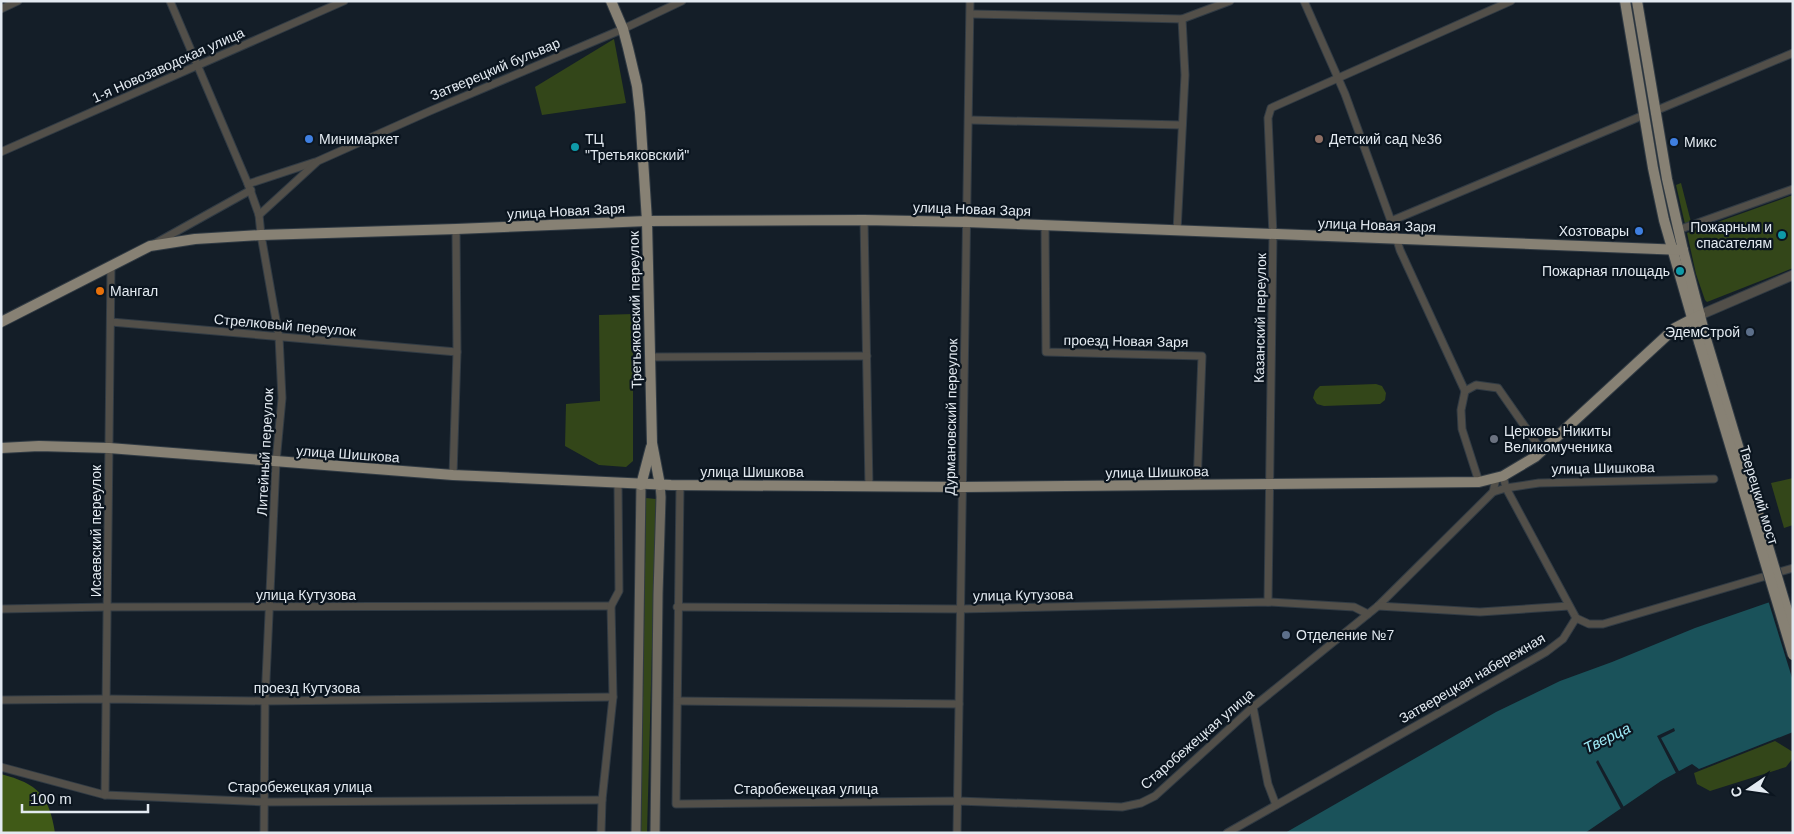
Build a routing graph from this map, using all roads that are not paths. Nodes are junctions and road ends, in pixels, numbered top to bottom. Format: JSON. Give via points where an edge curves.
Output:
{"nodes":[{"id":1,"x":18,"y":1,"type":"edge"},
{"id":2,"x":170,"y":1,"type":"edge"},
{"id":3,"x":344,"y":1,"type":"edge"},
{"id":4,"x":610,"y":1,"type":"edge"},
{"id":5,"x":682,"y":1,"type":"edge"},
{"id":6,"x":970,"y":1,"type":"edge"},
{"id":7,"x":1230,"y":1,"type":"edge"},
{"id":8,"x":1304,"y":1,"type":"edge"},
{"id":9,"x":1511,"y":1,"type":"edge"},
{"id":10,"x":1625,"y":1,"type":"edge"},
{"id":11,"x":1637,"y":1,"type":"edge"},
{"id":12,"x":1,"y":9,"type":"edge"},
{"id":13,"x":971,"y":14,"type":"junction"},
{"id":14,"x":1182,"y":19,"type":"junction"},
{"id":15,"x":623,"y":30,"type":"junction"},
{"id":16,"x":1793,"y":53,"type":"edge"},
{"id":17,"x":198,"y":65,"type":"junction"},
{"id":18,"x":1338,"y":78,"type":"junction"},
{"id":19,"x":1655,"y":111,"type":"junction"},
{"id":20,"x":1644,"y":115,"type":"junction"},
{"id":21,"x":970,"y":120,"type":"junction"},
{"id":22,"x":1182,"y":125,"type":"junction"},
{"id":23,"x":1,"y":152,"type":"edge"},
{"id":24,"x":318,"y":161,"type":"junction"},
{"id":25,"x":249,"y":187,"type":"junction"},
{"id":26,"x":1793,"y":189,"type":"edge"},
{"id":27,"x":259,"y":215,"type":"junction"},
{"id":28,"x":647,"y":220,"type":"junction"},
{"id":29,"x":864,"y":220,"type":"junction"},
{"id":30,"x":1391,"y":221,"type":"junction"},
{"id":31,"x":966,"y":222,"type":"junction"},
{"id":32,"x":1665,"y":224,"type":"junction"},
{"id":33,"x":1045,"y":225,"type":"junction"},
{"id":34,"x":456,"y":229,"type":"junction"},
{"id":35,"x":1678,"y":230,"type":"junction"},
{"id":36,"x":1177,"y":231,"type":"junction"},
{"id":37,"x":261,"y":235,"type":"junction"},
{"id":38,"x":1273,"y":235,"type":"junction"},
{"id":39,"x":1397,"y":239,"type":"junction"},
{"id":40,"x":150,"y":246,"type":"junction"},
{"id":41,"x":1672,"y":249,"type":"junction"},
{"id":42,"x":1683,"y":250,"type":"junction"},
{"id":43,"x":111,"y":266,"type":"junction"},
{"id":44,"x":1793,"y":274,"type":"edge"},
{"id":45,"x":1696,"y":317,"type":"junction"},
{"id":46,"x":1,"y":322,"type":"edge"},
{"id":47,"x":111,"y":322,"type":"junction"},
{"id":48,"x":278,"y":336,"type":"junction"},
{"id":49,"x":1702,"y":341,"type":"junction"},
{"id":50,"x":457,"y":352,"type":"junction"},
{"id":51,"x":867,"y":356,"type":"junction"},
{"id":52,"x":650,"y":357,"type":"junction"},
{"id":53,"x":1465,"y":391,"type":"junction"},
{"id":54,"x":652,"y":443,"type":"junction"},
{"id":55,"x":1,"y":448,"type":"edge"},
{"id":56,"x":109,"y":448,"type":"junction"},
{"id":57,"x":1542,"y":451,"type":"junction"},
{"id":58,"x":276,"y":462,"type":"junction"},
{"id":59,"x":453,"y":475,"type":"junction"},
{"id":60,"x":1500,"y":478,"type":"junction"},
{"id":61,"x":1714,"y":479,"type":"dead end"},
{"id":62,"x":1480,"y":482,"type":"junction"},
{"id":63,"x":618,"y":484,"type":"junction"},
{"id":64,"x":1270,"y":484,"type":"junction"},
{"id":65,"x":642,"y":485,"type":"junction"},
{"id":66,"x":660,"y":485,"type":"junction"},
{"id":67,"x":1197,"y":485,"type":"junction"},
{"id":68,"x":680,"y":486,"type":"junction"},
{"id":69,"x":869,"y":487,"type":"junction"},
{"id":70,"x":963,"y":487,"type":"junction"},
{"id":71,"x":1506,"y":488,"type":"junction"},
{"id":72,"x":1493,"y":492,"type":"junction"},
{"id":73,"x":1793,"y":568,"type":"edge"},
{"id":74,"x":1268,"y":602,"type":"junction"},
{"id":75,"x":611,"y":606,"type":"junction"},
{"id":76,"x":1378,"y":606,"type":"junction"},
{"id":77,"x":1569,"y":606,"type":"junction"},
{"id":78,"x":108,"y":607,"type":"junction"},
{"id":79,"x":677,"y":607,"type":"junction"},
{"id":80,"x":270,"y":608,"type":"junction"},
{"id":81,"x":1,"y":609,"type":"edge"},
{"id":82,"x":960,"y":609,"type":"junction"},
{"id":83,"x":1368,"y":614,"type":"junction"},
{"id":84,"x":1576,"y":618,"type":"junction"},
{"id":85,"x":1793,"y":630,"type":"edge"},
{"id":86,"x":1793,"y":655,"type":"edge"},
{"id":87,"x":613,"y":697,"type":"junction"},
{"id":88,"x":106,"y":699,"type":"junction"},
{"id":89,"x":1,"y":700,"type":"edge"},
{"id":90,"x":265,"y":701,"type":"junction"},
{"id":91,"x":678,"y":701,"type":"junction"},
{"id":92,"x":959,"y":704,"type":"junction"},
{"id":93,"x":1253,"y":707,"type":"junction"},
{"id":94,"x":1,"y":767,"type":"edge"},
{"id":95,"x":105,"y":796,"type":"junction"},
{"id":96,"x":602,"y":800,"type":"junction"},
{"id":97,"x":958,"y":801,"type":"junction"},
{"id":98,"x":265,"y":802,"type":"junction"},
{"id":99,"x":1276,"y":805,"type":"junction"},
{"id":100,"x":264,"y":833,"type":"edge"},
{"id":101,"x":601,"y":833,"type":"edge"},
{"id":102,"x":636,"y":833,"type":"edge"},
{"id":103,"x":655,"y":833,"type":"edge"},
{"id":104,"x":957,"y":833,"type":"edge"},
{"id":105,"x":1227,"y":833,"type":"edge"}],
"edges":[{"from":1,"to":12,"type":"street"},
{"from":2,"to":17,"type":"street","name":"Литейный переулок"},
{"from":3,"to":17,"type":"street","name":"1-я Новозаводская улица"},
{"from":4,"to":15,"type":"main road","name":"Третьяковский переулок"},
{"from":5,"to":15,"type":"street","name":"Затверецкий бульвар"},
{"from":6,"to":13,"type":"street","name":"Дурмановский переулок"},
{"from":7,"to":14,"type":"street"},
{"from":8,"to":18,"type":"street"},
{"from":9,"to":18,"type":"street"},
{"from":10,"to":20,"type":"main road"},
{"from":11,"to":19,"type":"main road"},
{"from":13,"to":14,"type":"street"},
{"from":13,"to":21,"type":"street","name":"Дурмановский переулок"},
{"from":14,"to":22,"type":"street","via":[[1185,75]]},
{"from":15,"to":24,"type":"street","name":"Затверецкий бульвар"},
{"from":15,"to":28,"type":"main road","name":"Третьяковский переулок","via":[[639,105]]},
{"from":16,"to":19,"type":"street"},
{"from":17,"to":23,"type":"street","name":"1-я Новозаводская улица"},
{"from":17,"to":25,"type":"street","name":"Литейный переулок"},
{"from":18,"to":30,"type":"street"},
{"from":18,"to":38,"type":"street","name":"Казанский переулок","via":[[1271,108],[1268,118]]},
{"from":19,"to":35,"type":"main road"},
{"from":20,"to":30,"type":"street"},
{"from":20,"to":32,"type":"main road"},
{"from":21,"to":22,"type":"street"},
{"from":21,"to":31,"type":"street","name":"Дурмановский переулок"},
{"from":22,"to":36,"type":"street"},
{"from":24,"to":25,"type":"street","name":"Затверецкий бульвар"},
{"from":24,"to":27,"type":"street","name":"Затверецкий бульвар"},
{"from":25,"to":27,"type":"street","name":"Литейный переулок"},
{"from":25,"to":40,"type":"street","name":"Затверецкий бульвар"},
{"from":26,"to":35,"type":"street"},
{"from":27,"to":37,"type":"street","name":"Литейный переулок"},
{"from":28,"to":29,"type":"main road","name":"улица Новая Заря"},
{"from":28,"to":34,"type":"main road","name":"улица Новая Заря"},
{"from":28,"to":52,"type":"main road","name":"Третьяковский переулок"},
{"from":29,"to":31,"type":"main road","name":"улица Новая Заря"},
{"from":29,"to":51,"type":"street"},
{"from":30,"to":39,"type":"street"},
{"from":31,"to":33,"type":"main road","name":"улица Новая Заря"},
{"from":31,"to":70,"type":"street","name":"Дурмановский переулок"},
{"from":32,"to":35,"type":"main road"},
{"from":32,"to":41,"type":"main road"},
{"from":33,"to":36,"type":"main road","name":"улица Новая Заря"},
{"from":33,"to":67,"type":"street","name":"проезд Новая Заря","via":[[1046,352],[1202,356]]},
{"from":34,"to":37,"type":"main road","name":"улица Новая Заря"},
{"from":34,"to":50,"type":"street"},
{"from":35,"to":42,"type":"main road"},
{"from":36,"to":38,"type":"main road","name":"улица Новая Заря"},
{"from":37,"to":40,"type":"main road","name":"Затверецкий бульвар","via":[[195,239]]},
{"from":37,"to":48,"type":"street","name":"Литейный переулок"},
{"from":38,"to":39,"type":"main road","name":"улица Новая Заря"},
{"from":38,"to":64,"type":"street","name":"Казанский переулок"},
{"from":39,"to":41,"type":"main road","name":"улица Новая Заря"},
{"from":39,"to":53,"type":"street"},
{"from":40,"to":43,"type":"main road","name":"Затверецкий бульвар"},
{"from":41,"to":42,"type":"main road","name":"улица Новая Заря"},
{"from":41,"to":45,"type":"main road"},
{"from":42,"to":45,"type":"main road"},
{"from":43,"to":46,"type":"main road","name":"Затверецкий бульвар"},
{"from":43,"to":47,"type":"street","name":"Исаевский переулок"},
{"from":44,"to":45,"type":"street"},
{"from":45,"to":49,"type":"main road"},
{"from":45,"to":57,"type":"main road","via":[[1676,328]]},
{"from":47,"to":48,"type":"street","name":"Стрелковый переулок"},
{"from":47,"to":56,"type":"street","name":"Исаевский переулок"},
{"from":48,"to":50,"type":"street","name":"Стрелковый переулок"},
{"from":48,"to":58,"type":"street","name":"Литейный переулок","via":[[282,398]]},
{"from":49,"to":85,"type":"main road","name":"Тверецкий мост","bridge":true},
{"from":49,"to":86,"type":"main road","name":"Тверецкий мост","bridge":true},
{"from":50,"to":59,"type":"street"},
{"from":51,"to":52,"type":"street"},
{"from":51,"to":69,"type":"street"},
{"from":52,"to":54,"type":"main road","name":"Третьяковский переулок"},
{"from":53,"to":57,"type":"street","via":[[1476,385],[1498,388]]},
{"from":53,"to":62,"type":"street","via":[[1461,410],[1462,430]]},
{"from":54,"to":65,"type":"main road","name":"Третьяковский переулок"},
{"from":54,"to":66,"type":"main road","name":"Третьяковский переулок"},
{"from":55,"to":56,"type":"main road","name":"улица Шишкова"},
{"from":56,"to":58,"type":"main road","name":"улица Шишкова"},
{"from":56,"to":78,"type":"street","name":"Исаевский переулок"},
{"from":57,"to":60,"type":"main road"},
{"from":58,"to":59,"type":"main road","name":"улица Шишкова"},
{"from":58,"to":80,"type":"street","name":"Литейный переулок"},
{"from":59,"to":63,"type":"main road","name":"улица Шишкова"},
{"from":60,"to":62,"type":"main road","name":"улица Шишкова"},
{"from":60,"to":71,"type":"street"},
{"from":60,"to":72,"type":"street"},
{"from":61,"to":71,"type":"street","name":"улица Шишкова","via":[[1539,483]]},
{"from":62,"to":64,"type":"main road","name":"улица Шишкова"},
{"from":63,"to":65,"type":"main road","name":"улица Шишкова"},
{"from":63,"to":75,"type":"street","via":[[619,591]]},
{"from":64,"to":67,"type":"main road","name":"улица Шишкова"},
{"from":64,"to":74,"type":"street","name":"Казанский переулок"},
{"from":65,"to":66,"type":"main road","name":"улица Шишкова"},
{"from":65,"to":102,"type":"main road","name":"Третьяковский переулок"},
{"from":66,"to":68,"type":"main road","name":"улица Шишкова"},
{"from":66,"to":103,"type":"main road","name":"Третьяковский переулок"},
{"from":67,"to":70,"type":"main road","name":"улица Шишкова"},
{"from":68,"to":69,"type":"main road","name":"улица Шишкова"},
{"from":68,"to":79,"type":"street"},
{"from":69,"to":70,"type":"main road","name":"улица Шишкова"},
{"from":70,"to":82,"type":"street","name":"Дурмановский переулок"},
{"from":71,"to":72,"type":"street","name":"улица Шишкова"},
{"from":71,"to":77,"type":"street"},
{"from":72,"to":76,"type":"street","name":"Старобежецкая улица"},
{"from":73,"to":84,"type":"street","via":[[1603,624],[1589,624]]},
{"from":74,"to":82,"type":"street","name":"улица Кутузова"},
{"from":74,"to":83,"type":"street","name":"улица Кутузова","via":[[1354,607]]},
{"from":75,"to":80,"type":"street","name":"улица Кутузова"},
{"from":75,"to":87,"type":"street"},
{"from":76,"to":77,"type":"street","via":[[1480,612]]},
{"from":76,"to":83,"type":"street","name":"Старобежецкая улица"},
{"from":77,"to":84,"type":"street"},
{"from":78,"to":80,"type":"street","name":"улица Кутузова"},
{"from":78,"to":81,"type":"street","name":"улица Кутузова"},
{"from":78,"to":88,"type":"street","name":"Исаевский переулок"},
{"from":79,"to":82,"type":"street","name":"улица Кутузова"},
{"from":79,"to":91,"type":"street"},
{"from":80,"to":90,"type":"street","name":"Литейный переулок"},
{"from":82,"to":92,"type":"street","name":"Дурмановский переулок"},
{"from":83,"to":93,"type":"street","name":"Старобежецкая улица"},
{"from":84,"to":99,"type":"street","name":"Затверецкая набережная","via":[[1563,639],[1546,652]]},
{"from":87,"to":90,"type":"street","name":"проезд Кутузова"},
{"from":87,"to":96,"type":"street"},
{"from":88,"to":89,"type":"street","name":"проезд Кутузова"},
{"from":88,"to":90,"type":"street","name":"проезд Кутузова"},
{"from":88,"to":95,"type":"street","name":"Исаевский переулок"},
{"from":90,"to":98,"type":"street","name":"Литейный переулок"},
{"from":91,"to":92,"type":"street"},
{"from":91,"to":97,"type":"street","name":"Старобежецкая улица","via":[[676,804]]},
{"from":92,"to":97,"type":"street","name":"Дурмановский переулок"},
{"from":93,"to":97,"type":"street","name":"Старобежецкая улица","via":[[1165,788],[1142,803],[1122,807]]},
{"from":93,"to":99,"type":"street","via":[[1268,784]]},
{"from":94,"to":95,"type":"street","name":"Старобежецкая улица"},
{"from":95,"to":98,"type":"street","name":"Старобежецкая улица"},
{"from":96,"to":98,"type":"street","name":"Старобежецкая улица"},
{"from":96,"to":101,"type":"street"},
{"from":97,"to":104,"type":"street","name":"Дурмановский переулок"},
{"from":98,"to":100,"type":"street","name":"Литейный переулок"},
{"from":99,"to":105,"type":"street","name":"Затверецкая набережная"}]}
